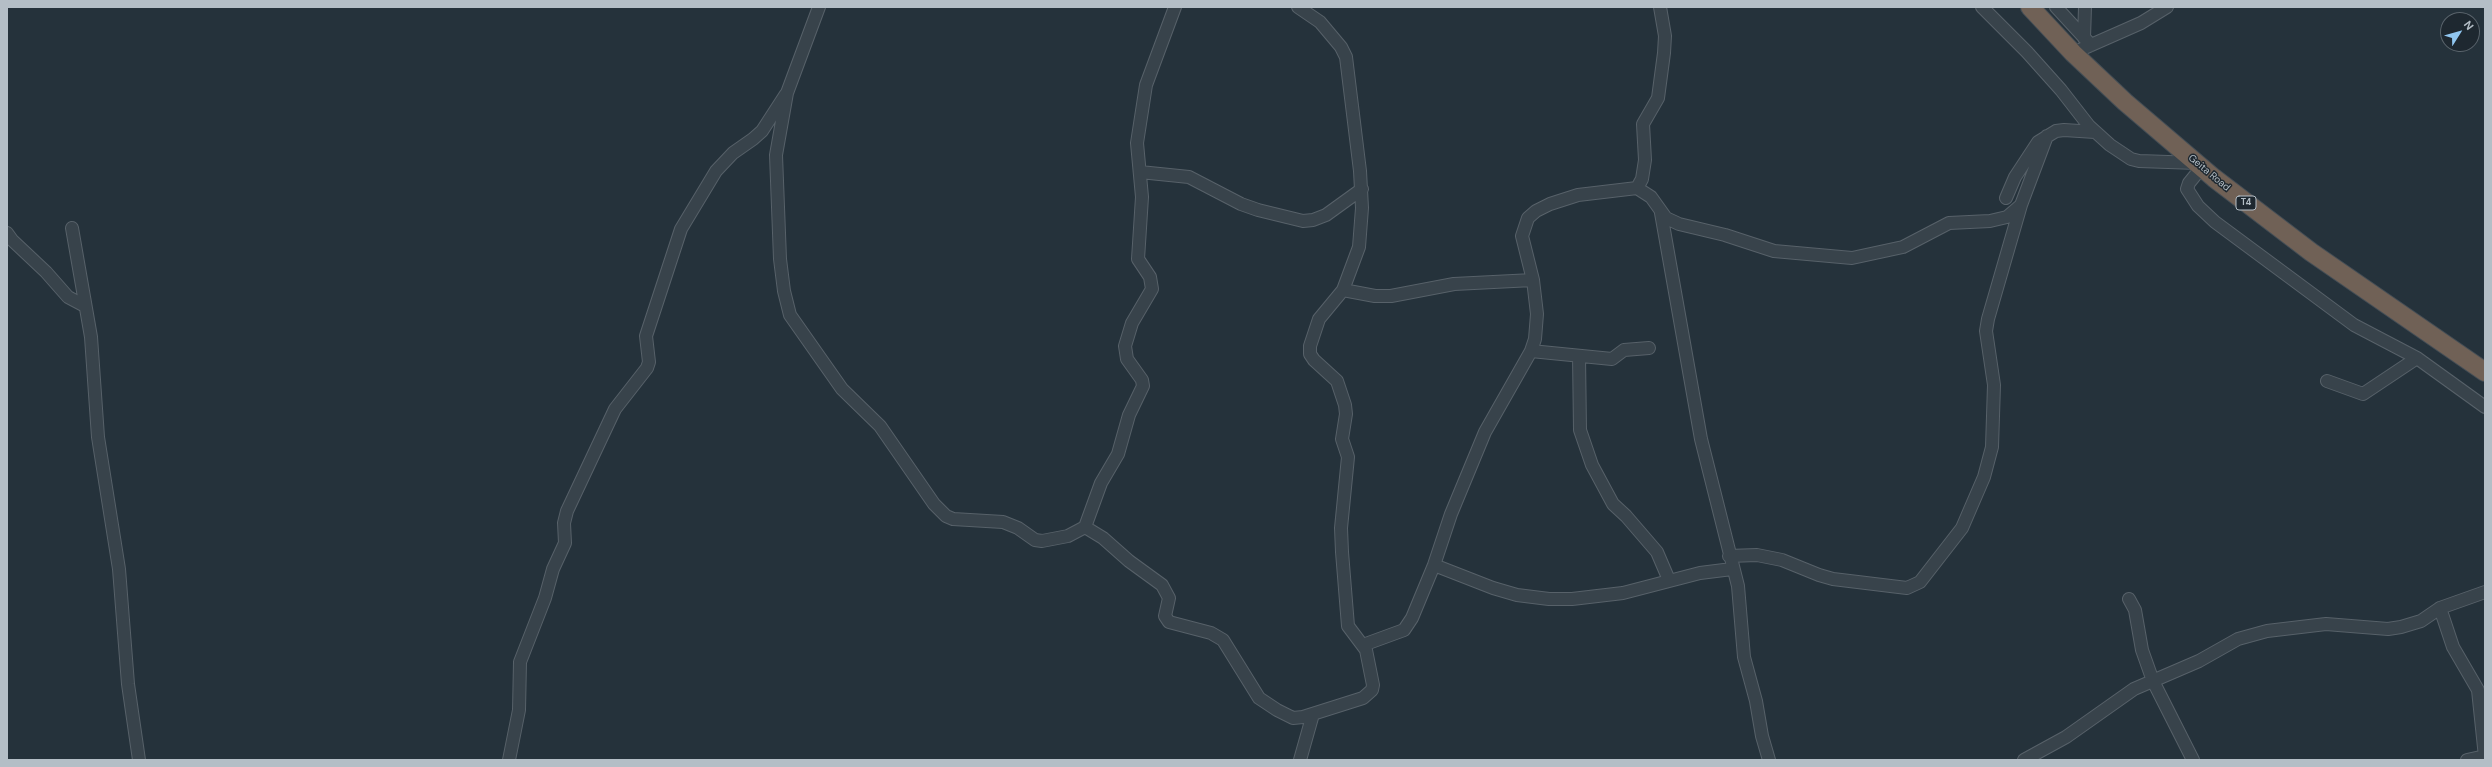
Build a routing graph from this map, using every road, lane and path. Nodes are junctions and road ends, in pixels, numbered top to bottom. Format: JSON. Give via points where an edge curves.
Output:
{"nodes":[{"id":1,"x":819,"y":7,"type":"edge"},
{"id":2,"x":1175,"y":7,"type":"edge"},
{"id":3,"x":1298,"y":7,"type":"edge"},
{"id":4,"x":1660,"y":7,"type":"edge"},
{"id":5,"x":1982,"y":7,"type":"edge"},
{"id":6,"x":2030,"y":7,"type":"edge"},
{"id":7,"x":2056,"y":7,"type":"edge"},
{"id":8,"x":2085,"y":7,"type":"edge"},
{"id":9,"x":2167,"y":7,"type":"edge"},
{"id":10,"x":2088,"y":42,"type":"junction"},
{"id":11,"x":2073,"y":53,"type":"junction"},
{"id":12,"x":787,"y":93,"type":"junction"},
{"id":13,"x":2095,"y":132,"type":"junction"},
{"id":14,"x":2047,"y":136,"type":"junction"},
{"id":15,"x":2199,"y":165,"type":"junction"},
{"id":16,"x":1140,"y":172,"type":"junction"},
{"id":17,"x":1637,"y":188,"type":"junction"},
{"id":18,"x":1362,"y":189,"type":"junction"},
{"id":19,"x":2006,"y":198,"type":"dead end"},
{"id":20,"x":2021,"y":205,"type":"junction"},
{"id":21,"x":1661,"y":213,"type":"junction"},
{"id":22,"x":72,"y":228,"type":"dead end"},
{"id":23,"x":7,"y":232,"type":"edge"},
{"id":24,"x":1533,"y":280,"type":"junction"},
{"id":25,"x":1343,"y":290,"type":"junction"},
{"id":26,"x":85,"y":306,"type":"junction"},
{"id":27,"x":1649,"y":348,"type":"dead end"},
{"id":28,"x":1531,"y":351,"type":"junction"},
{"id":29,"x":1579,"y":356,"type":"junction"},
{"id":30,"x":2417,"y":358,"type":"junction"},
{"id":31,"x":2485,"y":372,"type":"edge"},
{"id":32,"x":2327,"y":381,"type":"dead end"},
{"id":33,"x":2485,"y":406,"type":"edge"},
{"id":34,"x":1085,"y":527,"type":"junction"},
{"id":35,"x":1729,"y":556,"type":"junction"},
{"id":36,"x":1434,"y":565,"type":"junction"},
{"id":37,"x":1732,"y":569,"type":"junction"},
{"id":38,"x":1669,"y":580,"type":"junction"},
{"id":39,"x":2485,"y":592,"type":"edge"},
{"id":40,"x":2129,"y":599,"type":"dead end"},
{"id":41,"x":2440,"y":608,"type":"junction"},
{"id":42,"x":1363,"y":645,"type":"junction"},
{"id":43,"x":2153,"y":681,"type":"junction"},
{"id":44,"x":1312,"y":714,"type":"junction"},
{"id":45,"x":2485,"y":756,"type":"edge"},
{"id":46,"x":139,"y":760,"type":"edge"},
{"id":47,"x":509,"y":760,"type":"edge"},
{"id":48,"x":1300,"y":760,"type":"edge"},
{"id":49,"x":1769,"y":760,"type":"edge"},
{"id":50,"x":2024,"y":760,"type":"edge"},
{"id":51,"x":2193,"y":760,"type":"edge"},
{"id":52,"x":2467,"y":760,"type":"edge"}],
"edges":[{"from":1,"to":12,"type":"street"},
{"from":2,"to":16,"type":"street","via":[[1146,85],[1137,143]]},
{"from":3,"to":18,"type":"street","via":[[1320,22],[1346,57]]},
{"from":4,"to":17,"type":"street","via":[[1665,36],[1659,92],[1655,105],[1643,124],[1645,160],[1642,179]]},
{"from":5,"to":13,"type":"street","via":[[2061,90]]},
{"from":6,"to":11,"type":"highway","name":"Geita Road","number":"T4"},
{"from":7,"to":10,"type":"street"},
{"from":8,"to":10,"type":"street"},
{"from":9,"to":10,"type":"street","via":[[2141,23]]},
{"from":10,"to":11,"type":"street"},
{"from":11,"to":15,"type":"highway","name":"Geita Road","number":"T4","via":[[2125,102]]},
{"from":12,"to":34,"type":"street","via":[[776,155],[777,223],[784,291],[790,315],[800,332],[842,389],[880,426],[934,504],[946,516],[953,519],[1003,522],[1018,528],[1035,540],[1042,541],[1068,536]]},
{"from":12,"to":47,"type":"street","via":[[762,130],[733,153],[716,171],[681,229],[646,336],[649,362],[647,368],[615,409],[567,511],[564,523],[565,544],[553,569],[545,598],[520,662],[519,710]]},
{"from":13,"to":14,"type":"street","via":[[2064,130]]},
{"from":13,"to":15,"type":"street","via":[[2131,159]]},
{"from":14,"to":19,"type":"street","via":[[2028,154]]},
{"from":14,"to":20,"type":"street"},
{"from":15,"to":30,"type":"street","via":[[2187,189],[2198,206],[2216,222],[2354,325]]},
{"from":15,"to":31,"type":"highway","name":"Geita Road","number":"T4","via":[[2311,252]]},
{"from":16,"to":18,"type":"street","via":[[1190,177],[1241,204],[1303,221],[1326,215]]},
{"from":16,"to":34,"type":"street","via":[[1142,197],[1138,259],[1150,277],[1152,289],[1132,323],[1125,346],[1127,359],[1142,380],[1143,386],[1129,415],[1118,454],[1101,483]]},
{"from":17,"to":21,"type":"street","via":[[1651,197]]},
{"from":17,"to":24,"type":"street","via":[[1578,195],[1536,211],[1528,218],[1522,236]]},
{"from":18,"to":25,"type":"street","via":[[1359,247]]},
{"from":20,"to":21,"type":"street","via":[[2003,218],[1949,223],[1903,247],[1869,255],[1838,258],[1774,251],[1679,224]]},
{"from":20,"to":35,"type":"street","via":[[1986,331],[1994,385],[1992,447],[1982,484],[1962,528],[1920,582],[1907,588],[1833,579],[1782,560],[1756,555]]},
{"from":21,"to":35,"type":"street","via":[[1701,439]]},
{"from":22,"to":26,"type":"street"},
{"from":23,"to":26,"type":"street","via":[[68,297]]},
{"from":24,"to":25,"type":"street","via":[[1454,284],[1391,296],[1364,295]]},
{"from":24,"to":28,"type":"street","via":[[1537,329]]},
{"from":25,"to":42,"type":"street","via":[[1319,319],[1310,354],[1337,381],[1345,405],[1342,439],[1348,457],[1342,528],[1343,568],[1348,626]]},
{"from":26,"to":46,"type":"street","via":[[91,337],[98,437],[119,569],[128,684]]},
{"from":27,"to":29,"type":"street","via":[[1624,350],[1612,359]]},
{"from":28,"to":29,"type":"street"},
{"from":28,"to":36,"type":"street","via":[[1485,432],[1451,514]]},
{"from":29,"to":38,"type":"street","via":[[1580,430],[1592,465],[1613,504],[1657,552]]},
{"from":30,"to":32,"type":"street","via":[[2363,394]]},
{"from":30,"to":33,"type":"street"},
{"from":34,"to":44,"type":"street","via":[[1104,538],[1129,561],[1162,585],[1169,598],[1165,616],[1169,622],[1211,633],[1223,640],[1263,702],[1293,718]]},
{"from":35,"to":37,"type":"street"},
{"from":36,"to":38,"type":"street","via":[[1493,588],[1517,595],[1549,599],[1622,593]]},
{"from":36,"to":42,"type":"street","via":[[1412,618],[1404,630]]},
{"from":37,"to":38,"type":"street"},
{"from":37,"to":49,"type":"street","via":[[1740,604],[1744,657]]},
{"from":39,"to":41,"type":"street"},
{"from":40,"to":43,"type":"street","via":[[2135,610],[2142,650]]},
{"from":41,"to":43,"type":"street","via":[[2420,622],[2388,629],[2326,624],[2261,633],[2233,642],[2211,655]]},
{"from":41,"to":45,"type":"street","via":[[2453,647],[2478,690]]},
{"from":42,"to":44,"type":"street","via":[[1372,690],[1363,698]]},
{"from":43,"to":50,"type":"street","via":[[2134,689],[2066,738]]},
{"from":43,"to":51,"type":"street"},
{"from":44,"to":48,"type":"street"},
{"from":45,"to":52,"type":"street"}]}
